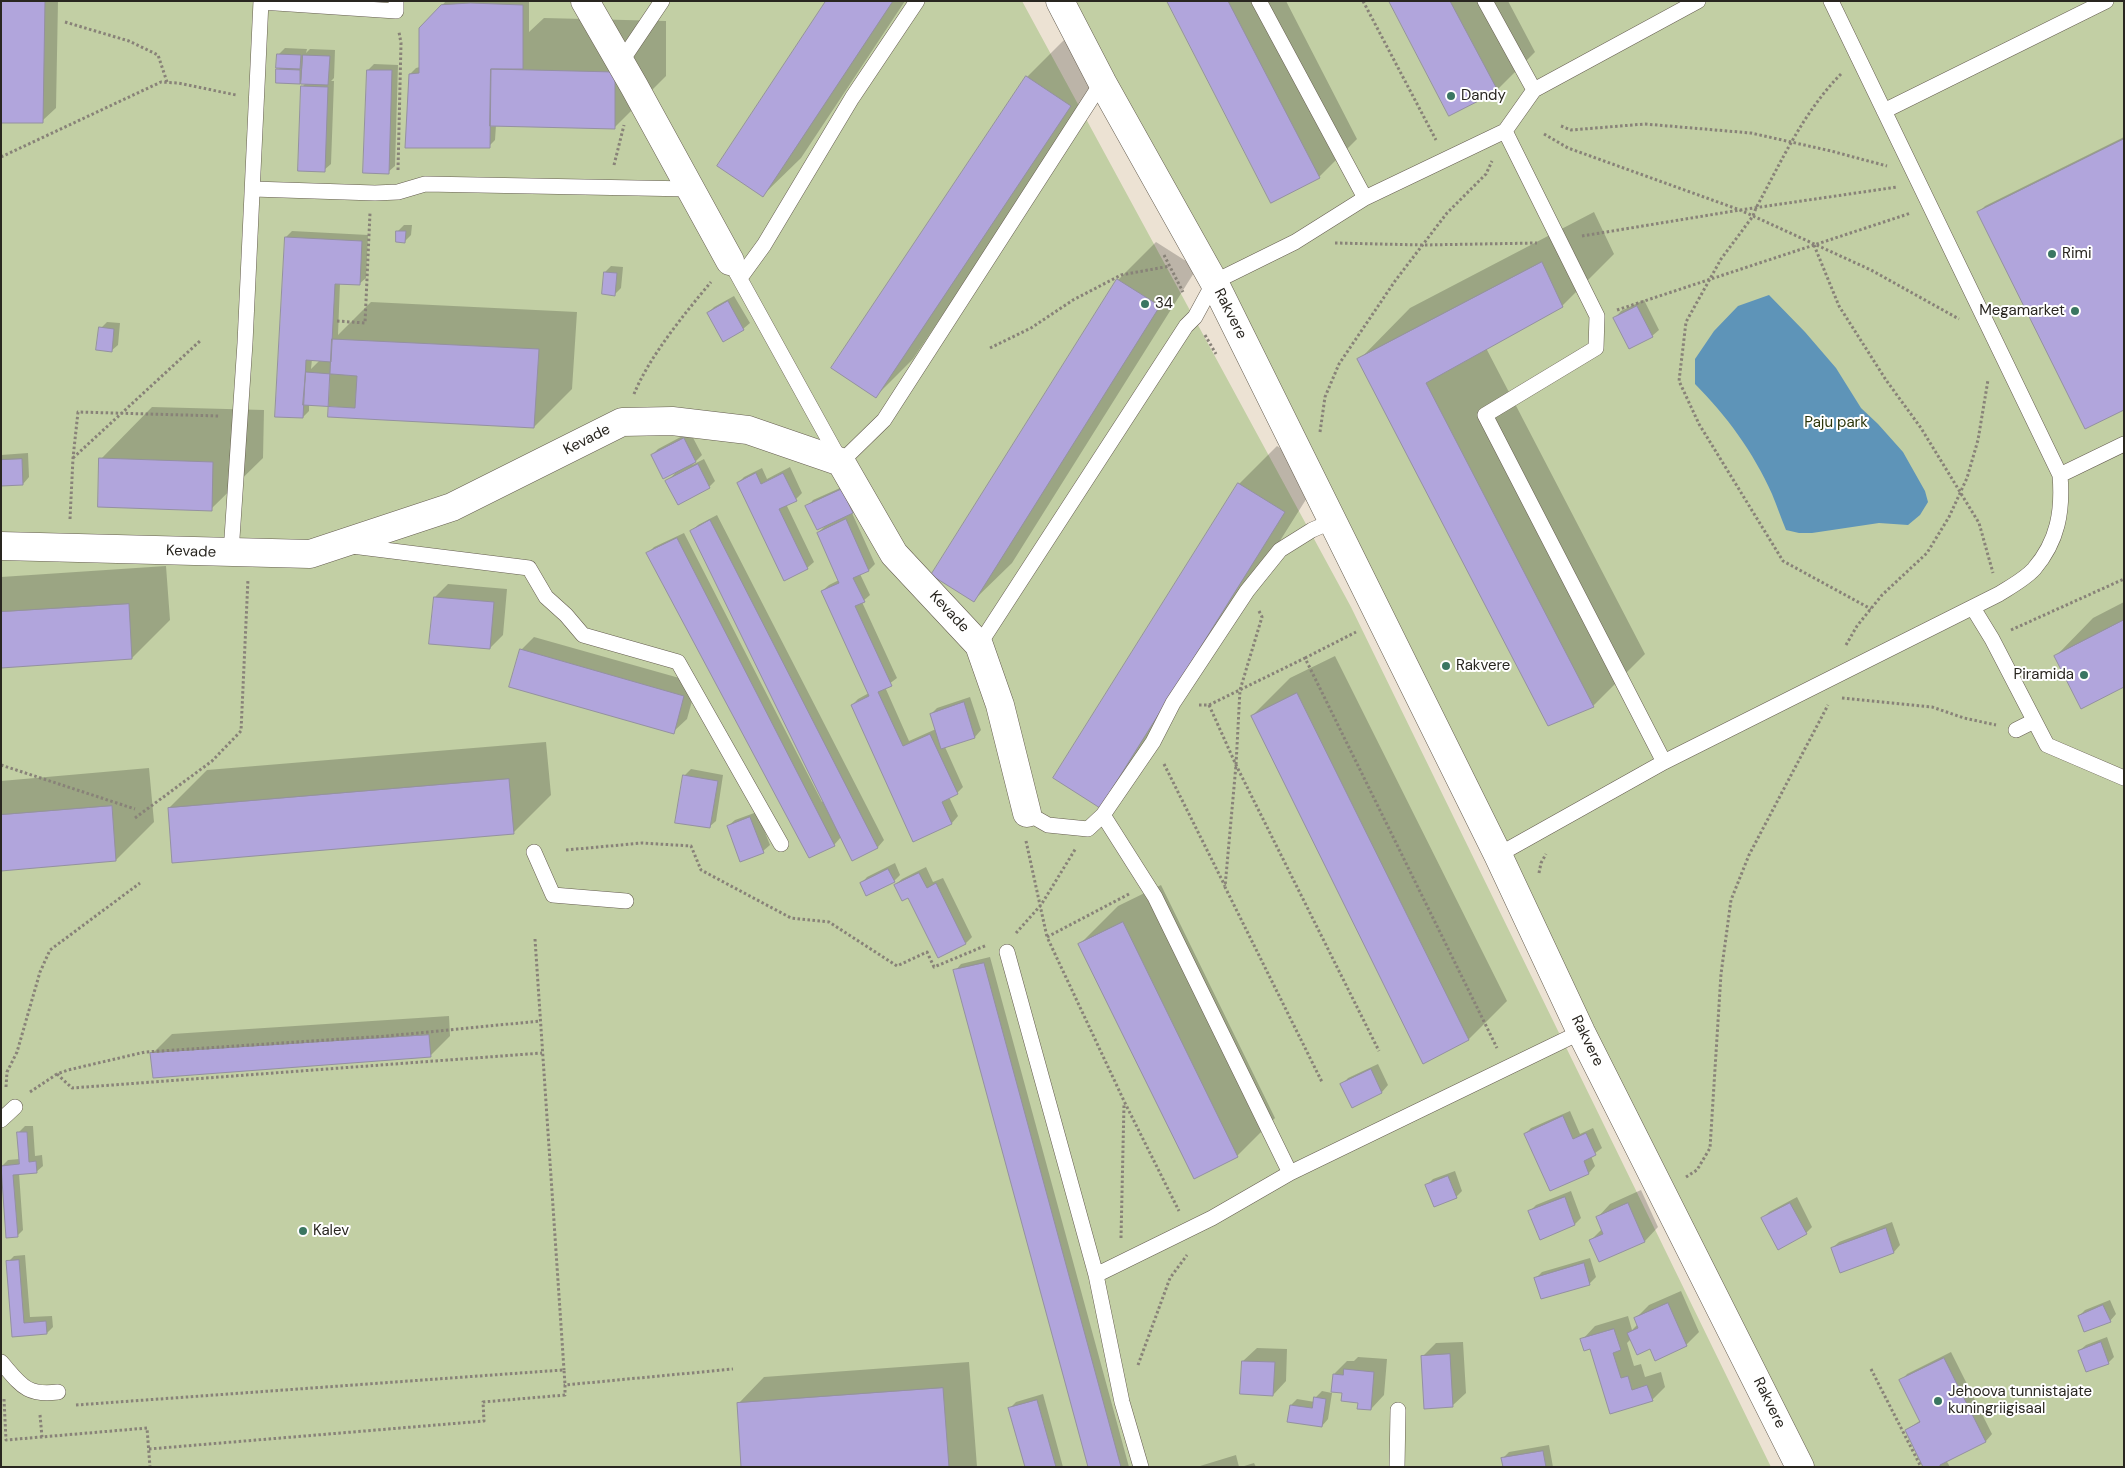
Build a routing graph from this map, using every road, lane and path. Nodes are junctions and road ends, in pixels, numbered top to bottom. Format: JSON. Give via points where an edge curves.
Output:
{"nodes":[{"id":1,"x":584,"y":1,"type":"edge"},
{"id":2,"x":662,"y":1,"type":"edge"},
{"id":3,"x":917,"y":1,"type":"edge"},
{"id":4,"x":1060,"y":1,"type":"edge"},
{"id":5,"x":1259,"y":1,"type":"edge"},
{"id":6,"x":1363,"y":1,"type":"edge"},
{"id":7,"x":1485,"y":1,"type":"edge"},
{"id":8,"x":1698,"y":1,"type":"edge"},
{"id":9,"x":1831,"y":1,"type":"edge"},
{"id":10,"x":2106,"y":1,"type":"edge"},
{"id":11,"x":261,"y":2,"type":"edge"},
{"id":12,"x":396,"y":6,"type":"edge"},
{"id":13,"x":65,"y":22,"type":"dead end"},
{"id":14,"x":628,"y":53,"type":"dead end"},
{"id":15,"x":1858,"y":58,"type":"junction"},
{"id":16,"x":167,"y":82,"type":"junction"},
{"id":17,"x":1102,"y":82,"type":"junction"},
{"id":18,"x":634,"y":86,"type":"junction"},
{"id":19,"x":1534,"y":90,"type":"junction"},
{"id":20,"x":257,"y":98,"type":"junction"},
{"id":21,"x":1884,"y":110,"type":"junction"},
{"id":22,"x":1561,"y":126,"type":"dead end"},
{"id":23,"x":1505,"y":131,"type":"junction"},
{"id":24,"x":1544,"y":134,"type":"dead end"},
{"id":25,"x":1792,"y":142,"type":"junction"},
{"id":26,"x":1,"y":157,"type":"edge"},
{"id":27,"x":1446,"y":159,"type":"junction"},
{"id":28,"x":1910,"y":166,"type":"junction"},
{"id":29,"x":1919,"y":184,"type":"junction"},
{"id":30,"x":608,"y":187,"type":"junction"},
{"id":31,"x":253,"y":189,"type":"junction"},
{"id":32,"x":690,"y":189,"type":"junction"},
{"id":33,"x":371,"y":192,"type":"junction"},
{"id":34,"x":398,"y":192,"type":"junction"},
{"id":35,"x":1366,"y":198,"type":"junction"},
{"id":36,"x":1930,"y":207,"type":"junction"},
{"id":37,"x":1756,"y":208,"type":"junction"},
{"id":38,"x":1740,"y":210,"type":"junction"},
{"id":39,"x":1753,"y":216,"type":"junction"},
{"id":40,"x":1295,"y":242,"type":"junction"},
{"id":41,"x":1560,"y":243,"type":"junction"},
{"id":42,"x":1423,"y":245,"type":"junction"},
{"id":43,"x":1814,"y":245,"type":"junction"},
{"id":44,"x":1176,"y":263,"type":"dead end"},
{"id":45,"x":735,"y":269,"type":"junction"},
{"id":46,"x":1710,"y":278,"type":"junction"},
{"id":47,"x":1214,"y":282,"type":"junction"},
{"id":48,"x":1598,"y":316,"type":"junction"},
{"id":49,"x":337,"y":321,"type":"dead end"},
{"id":50,"x":201,"y":340,"type":"dead end"},
{"id":51,"x":1996,"y":342,"type":"junction"},
{"id":52,"x":990,"y":348,"type":"dead end"},
{"id":53,"x":122,"y":413,"type":"junction"},
{"id":54,"x":239,"y":416,"type":"junction"},
{"id":55,"x":622,"y":422,"type":"junction"},
{"id":56,"x":2124,"y":444,"type":"edge"},
{"id":57,"x":73,"y":458,"type":"junction"},
{"id":58,"x":841,"y":462,"type":"junction"},
{"id":59,"x":2060,"y":475,"type":"junction"},
{"id":60,"x":1311,"y":476,"type":"junction"},
{"id":61,"x":1961,"y":492,"type":"junction"},
{"id":62,"x":1334,"y":521,"type":"junction"},
{"id":63,"x":338,"y":545,"type":"junction"},
{"id":64,"x":1,"y":546,"type":"edge"},
{"id":65,"x":69,"y":548,"type":"junction"},
{"id":66,"x":240,"y":553,"type":"junction"},
{"id":67,"x":2124,"y":579,"type":"edge"},
{"id":68,"x":1247,"y":591,"type":"junction"},
{"id":69,"x":1999,"y":594,"type":"junction"},
{"id":70,"x":1973,"y":608,"type":"junction"},
{"id":71,"x":1871,"y":609,"type":"junction"},
{"id":72,"x":1358,"y":630,"type":"dead end"},
{"id":73,"x":2011,"y":630,"type":"junction"},
{"id":74,"x":1992,"y":639,"type":"junction"},
{"id":75,"x":979,"y":645,"type":"junction"},
{"id":76,"x":1305,"y":658,"type":"junction"},
{"id":77,"x":1824,"y":683,"type":"junction"},
{"id":78,"x":1240,"y":690,"type":"junction"},
{"id":79,"x":1832,"y":697,"type":"junction"},
{"id":80,"x":1173,"y":703,"type":"junction"},
{"id":81,"x":1209,"y":705,"type":"junction"},
{"id":82,"x":2034,"y":721,"type":"junction"},
{"id":83,"x":2016,"y":730,"type":"joint"},
{"id":84,"x":1153,"y":742,"type":"junction"},
{"id":85,"x":1664,"y":762,"type":"junction"},
{"id":86,"x":1,"y":765,"type":"edge"},
{"id":87,"x":1236,"y":765,"type":"junction"},
{"id":88,"x":2124,"y":778,"type":"edge"},
{"id":89,"x":135,"y":809,"type":"dead end"},
{"id":90,"x":1027,"y":813,"type":"junction"},
{"id":91,"x":1103,"y":815,"type":"junction"},
{"id":92,"x":135,"y":818,"type":"dead end"},
{"id":93,"x":1088,"y":829,"type":"junction"},
{"id":94,"x":781,"y":844,"type":"dead end"},
{"id":95,"x":566,"y":850,"type":"dead end"},
{"id":96,"x":534,"y":852,"type":"dead end"},
{"id":97,"x":1498,"y":855,"type":"junction"},
{"id":98,"x":140,"y":883,"type":"dead end"},
{"id":99,"x":1147,"y":885,"type":"junction"},
{"id":100,"x":1225,"y":887,"type":"junction"},
{"id":101,"x":626,"y":900,"type":"dead end"},
{"id":102,"x":1041,"y":905,"type":"junction"},
{"id":103,"x":1010,"y":936,"type":"dead end"},
{"id":104,"x":1047,"y":937,"type":"junction"},
{"id":105,"x":535,"y":939,"type":"dead end"},
{"id":106,"x":994,"y":942,"type":"dead end"},
{"id":107,"x":1007,"y":952,"type":"dead end"},
{"id":108,"x":540,"y":1021,"type":"junction"},
{"id":109,"x":1582,"y":1032,"type":"junction"},
{"id":110,"x":1379,"y":1051,"type":"dead end"},
{"id":111,"x":542,"y":1052,"type":"junction"},
{"id":112,"x":1508,"y":1069,"type":"junction"},
{"id":113,"x":57,"y":1074,"type":"junction"},
{"id":114,"x":1322,"y":1082,"type":"dead end"},
{"id":115,"x":5,"y":1089,"type":"dead end"},
{"id":116,"x":1124,"y":1101,"type":"junction"},
{"id":117,"x":15,"y":1107,"type":"joint"},
{"id":118,"x":1,"y":1120,"type":"edge"},
{"id":119,"x":1290,"y":1173,"type":"junction"},
{"id":120,"x":1683,"y":1179,"type":"dead end"},
{"id":121,"x":1212,"y":1218,"type":"junction"},
{"id":122,"x":1188,"y":1230,"type":"junction"},
{"id":123,"x":1121,"y":1264,"type":"junction"},
{"id":124,"x":1096,"y":1275,"type":"junction"},
{"id":125,"x":2,"y":1363,"type":"edge"},
{"id":126,"x":1871,"y":1368,"type":"dead end"},
{"id":127,"x":733,"y":1369,"type":"dead end"},
{"id":128,"x":564,"y":1370,"type":"junction"},
{"id":129,"x":565,"y":1385,"type":"junction"},
{"id":130,"x":58,"y":1392,"type":"dead end"},
{"id":131,"x":1122,"y":1402,"type":"junction"},
{"id":132,"x":69,"y":1405,"type":"dead end"},
{"id":133,"x":40,"y":1407,"type":"dead end"},
{"id":134,"x":1398,"y":1410,"type":"dead end"},
{"id":135,"x":42,"y":1437,"type":"junction"},
{"id":136,"x":149,"y":1449,"type":"junction"},
{"id":137,"x":150,"y":1467,"type":"edge"},
{"id":138,"x":1141,"y":1467,"type":"edge"},
{"id":139,"x":1397,"y":1467,"type":"edge"},
{"id":140,"x":1800,"y":1467,"type":"edge"},
{"id":141,"x":1921,"y":1467,"type":"edge"}],
"edges":[{"from":1,"to":18,"type":"street"},
{"from":2,"to":14,"type":"lane"},
{"from":3,"to":45,"type":"lane","via":[[852,98],[764,245]]},
{"from":4,"to":17,"type":"street","name":"Rakvere"},
{"from":5,"to":35,"type":"lane"},
{"from":6,"to":27,"type":"path"},
{"from":7,"to":19,"type":"lane"},
{"from":8,"to":19,"type":"lane"},
{"from":9,"to":15,"type":"lane"},
{"from":10,"to":21,"type":"lane"},
{"from":11,"to":12,"type":"lane"},
{"from":11,"to":20,"type":"lane"},
{"from":12,"to":34,"type":"path","via":[[401,43]]},
{"from":13,"to":16,"type":"path","via":[[129,41],[158,55]]},
{"from":15,"to":21,"type":"lane"},
{"from":15,"to":25,"type":"path","via":[[1826,89]]},
{"from":16,"to":20,"type":"path"},
{"from":16,"to":26,"type":"path"},
{"from":17,"to":47,"type":"street","name":"Rakvere"},
{"from":17,"to":58,"type":"lane","via":[[884,420]]},
{"from":18,"to":30,"type":"path"},
{"from":18,"to":32,"type":"street"},
{"from":19,"to":23,"type":"lane"},
{"from":20,"to":31,"type":"lane"},
{"from":21,"to":28,"type":"lane"},
{"from":22,"to":25,"type":"path","via":[[1571,130],[1644,124],[1751,133]]},
{"from":23,"to":27,"type":"lane"},
{"from":23,"to":41,"type":"lane"},
{"from":23,"to":42,"type":"path","via":[[1486,174],[1447,213]]},
{"from":24,"to":38,"type":"path","via":[[1568,148]]},
{"from":25,"to":28,"type":"path","via":[[1883,166]]},
{"from":25,"to":37,"type":"path"},
{"from":27,"to":35,"type":"lane"},
{"from":28,"to":29,"type":"lane"},
{"from":29,"to":36,"type":"lane"},
{"from":29,"to":37,"type":"path"},
{"from":30,"to":32,"type":"lane"},
{"from":30,"to":34,"type":"lane","via":[[425,184]]},
{"from":31,"to":33,"type":"lane"},
{"from":31,"to":54,"type":"lane"},
{"from":32,"to":45,"type":"street"},
{"from":33,"to":34,"type":"lane"},
{"from":33,"to":49,"type":"path","via":[[365,323]]},
{"from":35,"to":40,"type":"lane"},
{"from":36,"to":43,"type":"path"},
{"from":36,"to":51,"type":"lane"},
{"from":37,"to":38,"type":"path"},
{"from":37,"to":39,"type":"path"},
{"from":38,"to":39,"type":"path"},
{"from":38,"to":41,"type":"path","via":[[1586,235]]},
{"from":39,"to":43,"type":"path"},
{"from":39,"to":46,"type":"path"},
{"from":40,"to":42,"type":"path"},
{"from":40,"to":47,"type":"lane"},
{"from":41,"to":42,"type":"path"},
{"from":41,"to":48,"type":"lane"},
{"from":42,"to":60,"type":"path","via":[[1339,364],[1324,397]]},
{"from":43,"to":46,"type":"path"},
{"from":43,"to":51,"type":"path","via":[[1871,270]]},
{"from":43,"to":61,"type":"path","via":[[1839,306]]},
{"from":44,"to":52,"type":"path","via":[[1121,275]]},
{"from":45,"to":55,"type":"path","via":[[683,316],[639,381]]},
{"from":45,"to":58,"type":"lane"},
{"from":46,"to":48,"type":"path"},
{"from":46,"to":71,"type":"path","via":[[1686,322],[1679,381],[1699,424],[1783,561]]},
{"from":47,"to":60,"type":"street","name":"Rakvere"},
{"from":47,"to":75,"type":"lane","via":[[1195,317],[1186,326]]},
{"from":48,"to":85,"type":"lane","via":[[1596,348],[1486,414]]},
{"from":50,"to":53,"type":"path"},
{"from":51,"to":59,"type":"lane"},
{"from":51,"to":61,"type":"path","via":[[1978,440]]},
{"from":53,"to":54,"type":"path"},
{"from":53,"to":57,"type":"path"},
{"from":53,"to":57,"type":"path","via":[[78,412]]},
{"from":54,"to":66,"type":"lane"},
{"from":55,"to":58,"type":"street","name":"Kevade","via":[[672,421],[748,430]]},
{"from":55,"to":63,"type":"street","name":"Kevade","via":[[452,507]]},
{"from":56,"to":59,"type":"lane"},
{"from":57,"to":65,"type":"path"},
{"from":58,"to":75,"type":"street","name":"Kevade","via":[[894,554]]},
{"from":59,"to":69,"type":"lane","via":[[2062,499],[2059,521],[2050,546],[2033,570]]},
{"from":60,"to":62,"type":"street","name":"Rakvere"},
{"from":61,"to":69,"type":"path","via":[[1979,523]]},
{"from":61,"to":71,"type":"path","via":[[1927,553]]},
{"from":62,"to":68,"type":"lane","via":[[1280,550]]},
{"from":62,"to":97,"type":"street","name":"Rakvere"},
{"from":63,"to":66,"type":"street","name":"Kevade","via":[[310,554]]},
{"from":63,"to":94,"type":"lane","via":[[529,568],[546,597],[583,635],[678,662]]},
{"from":64,"to":65,"type":"street","name":"Kevade"},
{"from":65,"to":66,"type":"street","name":"Kevade"},
{"from":66,"to":92,"type":"path","via":[[241,730],[212,761]]},
{"from":67,"to":73,"type":"path"},
{"from":68,"to":78,"type":"path","via":[[1262,618]]},
{"from":68,"to":80,"type":"lane"},
{"from":69,"to":70,"type":"lane"},
{"from":69,"to":73,"type":"path"},
{"from":70,"to":74,"type":"lane"},
{"from":70,"to":77,"type":"lane"},
{"from":71,"to":77,"type":"path","via":[[1857,626]]},
{"from":72,"to":76,"type":"path"},
{"from":73,"to":74,"type":"path"},
{"from":74,"to":82,"type":"lane"},
{"from":75,"to":90,"type":"street","name":"Kevade","via":[[1000,705]]},
{"from":76,"to":78,"type":"path"},
{"from":76,"to":112,"type":"path"},
{"from":77,"to":79,"type":"path"},
{"from":77,"to":85,"type":"lane"},
{"from":78,"to":81,"type":"path"},
{"from":78,"to":87,"type":"path"},
{"from":79,"to":83,"type":"path","via":[[1932,708]]},
{"from":79,"to":120,"type":"path","via":[[1749,855],[1731,900],[1721,974],[1710,1148],[1697,1170]]},
{"from":80,"to":81,"type":"path"},
{"from":80,"to":84,"type":"lane"},
{"from":81,"to":87,"type":"path"},
{"from":82,"to":83,"type":"lane"},
{"from":82,"to":88,"type":"lane","via":[[2047,745]]},
{"from":84,"to":91,"type":"lane"},
{"from":84,"to":100,"type":"path"},
{"from":85,"to":97,"type":"lane"},
{"from":86,"to":89,"type":"path"},
{"from":87,"to":100,"type":"path"},
{"from":87,"to":110,"type":"path"},
{"from":90,"to":93,"type":"lane","via":[[1048,825]]},
{"from":90,"to":102,"type":"path","via":[[1025,836]]},
{"from":91,"to":93,"type":"lane"},
{"from":91,"to":99,"type":"lane"},
{"from":93,"to":102,"type":"path"},
{"from":95,"to":106,"type":"path","via":[[642,843],[692,846],[701,870],[791,918],[829,922],[897,966],[927,952],[934,967]]},
{"from":96,"to":101,"type":"lane","via":[[553,895]]},
{"from":97,"to":109,"type":"street","name":"Rakvere"},
{"from":98,"to":115,"type":"path","via":[[50,950],[7,1072]]},
{"from":99,"to":104,"type":"path"},
{"from":99,"to":119,"type":"lane"},
{"from":100,"to":114,"type":"path"},
{"from":102,"to":103,"type":"path","via":[[1018,932]]},
{"from":102,"to":104,"type":"path"},
{"from":104,"to":116,"type":"path"},
{"from":105,"to":108,"type":"path"},
{"from":107,"to":124,"type":"lane"},
{"from":108,"to":111,"type":"path"},
{"from":108,"to":113,"type":"path","via":[[387,1036],[145,1052]]},
{"from":109,"to":112,"type":"lane"},
{"from":109,"to":140,"type":"street","name":"Rakvere"},
{"from":111,"to":113,"type":"path","via":[[72,1088]]},
{"from":111,"to":128,"type":"path"},
{"from":112,"to":119,"type":"lane"},
{"from":113,"to":117,"type":"path"},
{"from":116,"to":122,"type":"path"},
{"from":116,"to":123,"type":"path"},
{"from":117,"to":118,"type":"lane"},
{"from":119,"to":121,"type":"lane"},
{"from":121,"to":122,"type":"lane"},
{"from":121,"to":131,"type":"path","via":[[1170,1278]]},
{"from":122,"to":123,"type":"lane"},
{"from":123,"to":124,"type":"lane"},
{"from":124,"to":131,"type":"lane"},
{"from":125,"to":130,"type":"lane","via":[[29,1391],[42,1394]]},
{"from":125,"to":135,"type":"path","via":[[6,1440]]},
{"from":126,"to":141,"type":"path"},
{"from":127,"to":129,"type":"path"},
{"from":128,"to":129,"type":"path"},
{"from":128,"to":132,"type":"path"},
{"from":129,"to":136,"type":"path","via":[[565,1395],[482,1402],[484,1421]]},
{"from":131,"to":138,"type":"lane"},
{"from":133,"to":135,"type":"path"},
{"from":134,"to":139,"type":"lane"},
{"from":135,"to":136,"type":"path","via":[[147,1428]]},
{"from":136,"to":137,"type":"path"}]}
